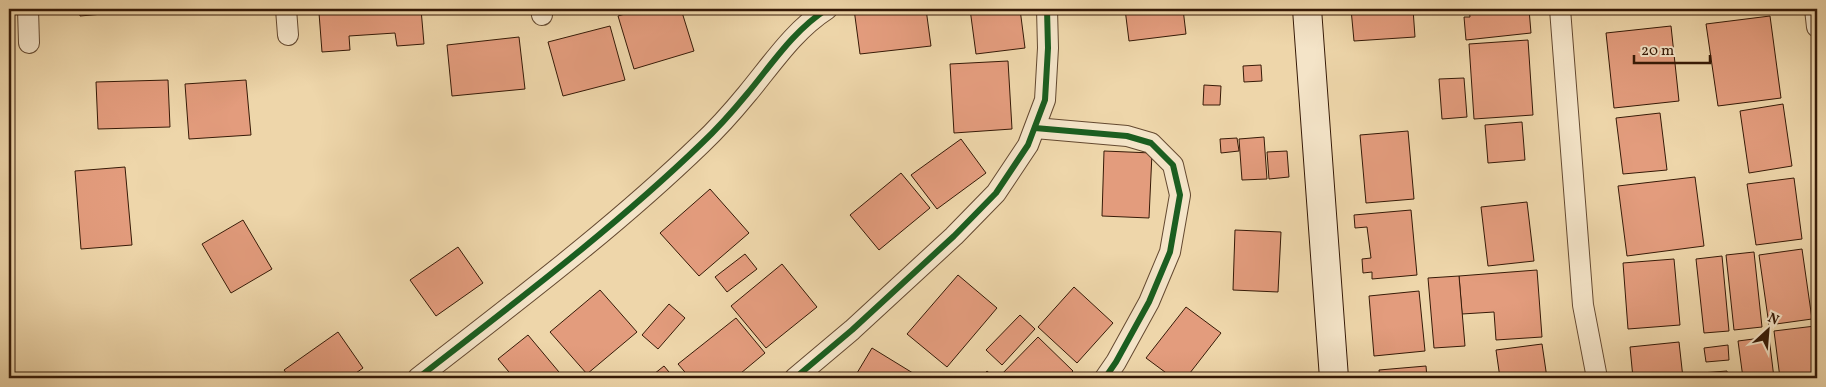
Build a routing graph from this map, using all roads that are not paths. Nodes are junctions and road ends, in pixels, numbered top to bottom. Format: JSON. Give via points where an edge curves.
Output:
{"nodes":[{"id":1,"x":28,"y":9,"type":"edge"},
{"id":2,"x":286,"y":9,"type":"edge"},
{"id":3,"x":1047,"y":9,"type":"edge"},
{"id":4,"x":1307,"y":9,"type":"edge"},
{"id":5,"x":1560,"y":9,"type":"edge"},
{"id":6,"x":1815,"y":9,"type":"edge"},
{"id":7,"x":815,"y":12,"type":"edge"},
{"id":8,"x":1817,"y":27,"type":"edge"},
{"id":9,"x":288,"y":35,"type":"dead end"},
{"id":10,"x":29,"y":42,"type":"dead end"},
{"id":11,"x":1034,"y":128,"type":"junction"},
{"id":12,"x":418,"y":378,"type":"edge"},
{"id":13,"x":795,"y":378,"type":"edge"},
{"id":14,"x":1104,"y":378,"type":"edge"},
{"id":15,"x":1334,"y":378,"type":"edge"},
{"id":16,"x":1597,"y":378,"type":"edge"}],
"edges":[{"from":1,"to":10,"type":"street"},
{"from":2,"to":9,"type":"street"},
{"from":3,"to":11,"type":"street","via":[[1045,100]]},
{"from":4,"to":15,"type":"street"},
{"from":5,"to":16,"type":"street","via":[[1583,305]]},
{"from":6,"to":8,"type":"street"},
{"from":7,"to":12,"type":"street","via":[[702,143],[606,228]]},
{"from":11,"to":13,"type":"street","via":[[1028,145],[996,193],[925,263]]},
{"from":11,"to":14,"type":"street","via":[[1127,136],[1151,143],[1173,165],[1180,195],[1170,252],[1149,302]]}]}
